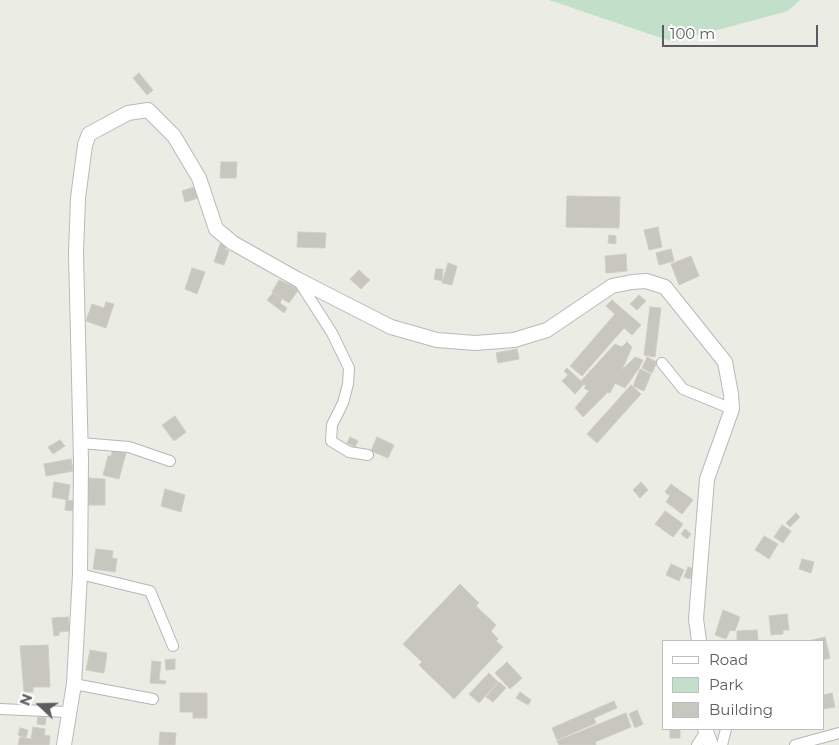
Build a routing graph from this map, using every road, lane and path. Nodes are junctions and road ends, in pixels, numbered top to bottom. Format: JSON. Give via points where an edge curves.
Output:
{"nodes":[{"id":1,"x":297,"y":279,"type":"junction"},
{"id":2,"x":662,"y":363,"type":"dead end"},
{"id":3,"x":732,"y":409,"type":"junction"},
{"id":4,"x":81,"y":443,"type":"junction"},
{"id":5,"x":368,"y":455,"type":"dead end"},
{"id":6,"x":170,"y":462,"type":"dead end"},
{"id":7,"x":80,"y":574,"type":"junction"},
{"id":8,"x":699,"y":640,"type":"edge"},
{"id":9,"x":173,"y":646,"type":"dead end"},
{"id":10,"x":74,"y":684,"type":"junction"},
{"id":11,"x":153,"y":699,"type":"dead end"},
{"id":12,"x":0,"y":709,"type":"edge"},
{"id":13,"x":67,"y":712,"type":"junction"},
{"id":14,"x":726,"y":730,"type":"edge"},
{"id":15,"x":839,"y":733,"type":"edge"},
{"id":16,"x":707,"y":735,"type":"edge"},
{"id":17,"x":64,"y":745,"type":"edge"},
{"id":18,"x":697,"y":745,"type":"edge"},
{"id":19,"x":722,"y":745,"type":"edge"},
{"id":20,"x":795,"y":745,"type":"edge"}],
"edges":[{"from":1,"to":3,"type":"street","via":[[391,327],[437,340],[474,342],[514,340],[547,330],[612,286],[646,282],[665,287],[725,362]]},
{"from":1,"to":4,"type":"street","via":[[233,243],[216,229],[199,178],[174,136],[148,110],[128,113],[88,134],[78,198],[76,253]]},
{"from":1,"to":5,"type":"street","via":[[332,333],[348,368],[348,384],[332,425],[331,441],[349,452]]},
{"from":2,"to":3,"type":"street","via":[[683,389]]},
{"from":3,"to":8,"type":"street","via":[[707,479],[696,619]]},
{"from":4,"to":6,"type":"street","via":[[129,447]]},
{"from":4,"to":7,"type":"street"},
{"from":7,"to":9,"type":"street","via":[[150,591]]},
{"from":7,"to":10,"type":"street"},
{"from":10,"to":11,"type":"street"},
{"from":10,"to":13,"type":"street"},
{"from":12,"to":13,"type":"street"},
{"from":13,"to":17,"type":"street"},
{"from":14,"to":19,"type":"street"},
{"from":15,"to":20,"type":"street"},
{"from":16,"to":18,"type":"street"}]}
